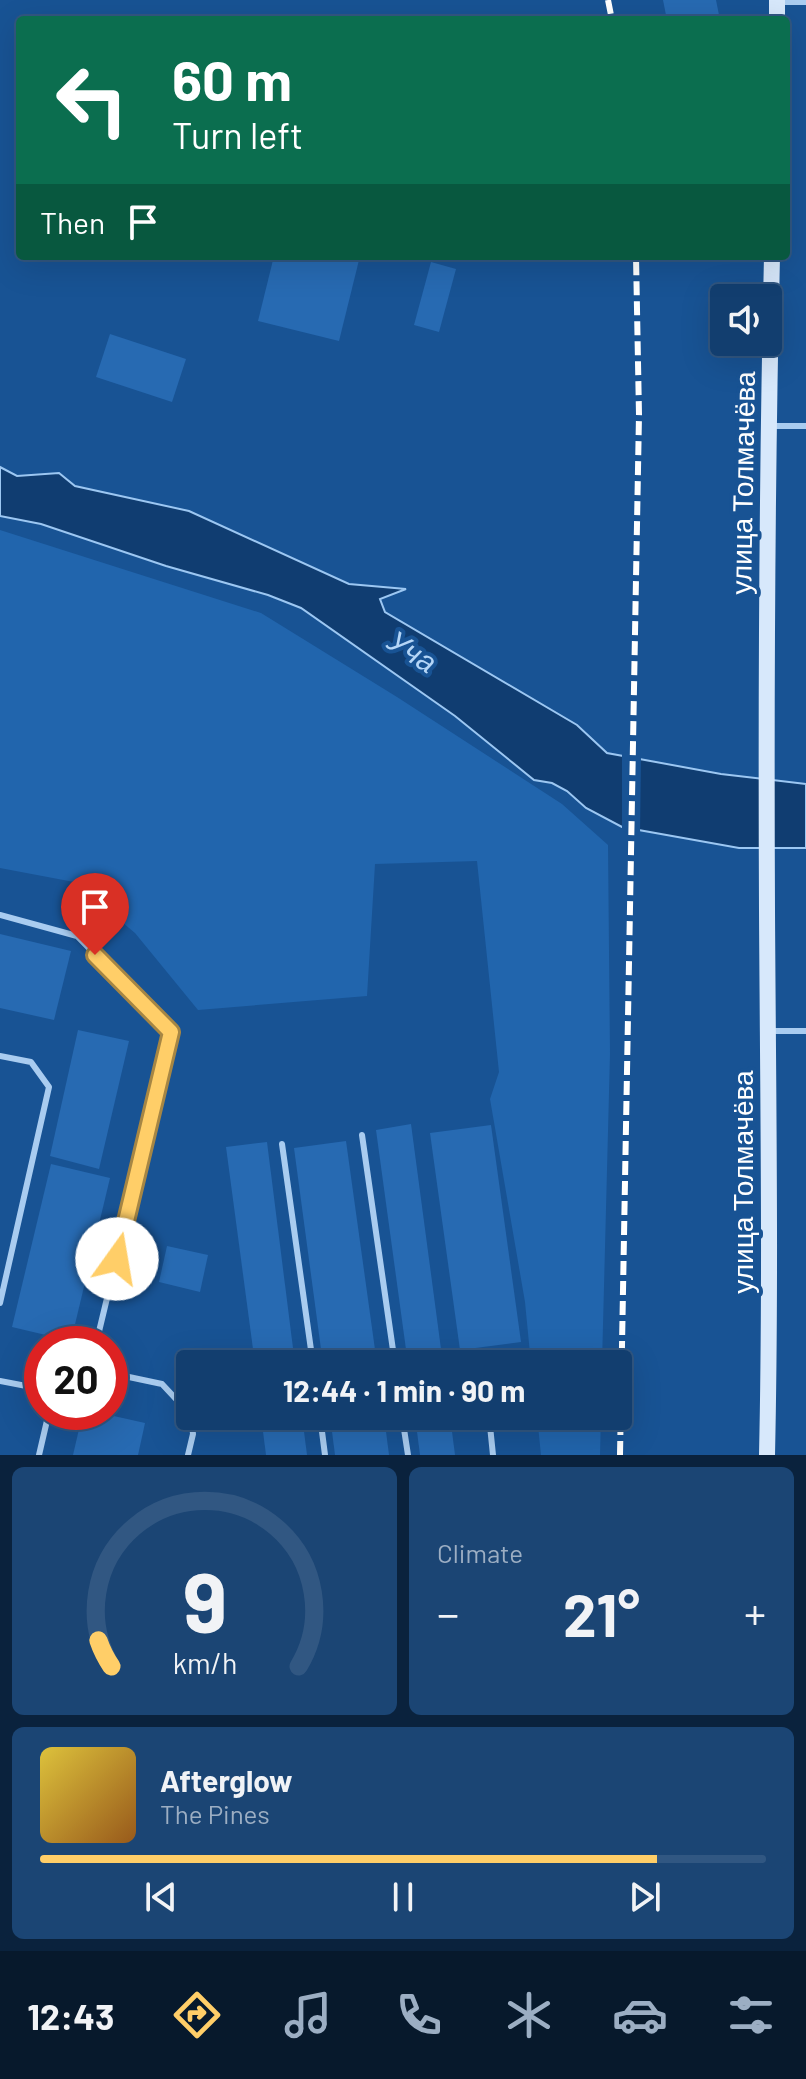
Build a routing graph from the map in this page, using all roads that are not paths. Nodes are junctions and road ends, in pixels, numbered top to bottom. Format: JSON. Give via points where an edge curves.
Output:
{"nodes":[{"id":1,"x":777,"y":1,"type":"edge"},
{"id":2,"x":806,"y":2,"type":"edge"},
{"id":3,"x":772,"y":260,"type":"edge"},
{"id":4,"x":769,"y":426,"type":"junction"},
{"id":5,"x":806,"y":426,"type":"edge"},
{"id":6,"x":0,"y":915,"type":"edge"},
{"id":7,"x":768,"y":1031,"type":"junction"},
{"id":8,"x":806,"y":1031,"type":"edge"},
{"id":9,"x":0,"y":1056,"type":"edge"},
{"id":10,"x":362,"y":1135,"type":"dead end"},
{"id":11,"x":282,"y":1144,"type":"dead end"},
{"id":12,"x":0,"y":1303,"type":"edge"},
{"id":13,"x":100,"y":1326,"type":"edge"},
{"id":14,"x":311,"y":1350,"type":"edge"},
{"id":15,"x":393,"y":1350,"type":"edge"},
{"id":16,"x":128,"y":1377,"type":"edge"},
{"id":17,"x":0,"y":1381,"type":"edge"},
{"id":18,"x":24,"y":1386,"type":"edge"},
{"id":19,"x":176,"y":1400,"type":"edge"},
{"id":20,"x":45,"y":1430,"type":"edge"},
{"id":21,"x":192,"y":1430,"type":"edge"},
{"id":22,"x":322,"y":1430,"type":"edge"},
{"id":23,"x":404,"y":1430,"type":"edge"},
{"id":24,"x":490,"y":1430,"type":"edge"},
{"id":25,"x":39,"y":1455,"type":"edge"},
{"id":26,"x":188,"y":1455,"type":"edge"},
{"id":27,"x":325,"y":1455,"type":"edge"},
{"id":28,"x":408,"y":1455,"type":"edge"},
{"id":29,"x":493,"y":1455,"type":"edge"},
{"id":30,"x":767,"y":1455,"type":"edge"}],
"edges":[{"from":1,"to":2,"type":"lane"},
{"from":3,"to":4,"type":"street","name":"улица Толмачёва"},
{"from":4,"to":5,"type":"lane"},
{"from":4,"to":7,"type":"street","name":"улица Толмачёва"},
{"from":6,"to":13,"type":"lane","via":[[77,936],[171,1032]]},
{"from":7,"to":8,"type":"lane"},
{"from":7,"to":30,"type":"street","name":"улица Толмачёва"},
{"from":9,"to":12,"type":"lane","via":[[31,1062],[49,1087]]},
{"from":10,"to":15,"type":"lane"},
{"from":11,"to":14,"type":"lane"},
{"from":16,"to":19,"type":"lane","via":[[162,1384]]},
{"from":17,"to":18,"type":"lane"},
{"from":20,"to":25,"type":"lane"},
{"from":21,"to":26,"type":"lane"},
{"from":22,"to":27,"type":"lane"},
{"from":23,"to":28,"type":"lane"},
{"from":24,"to":29,"type":"lane"}]}
